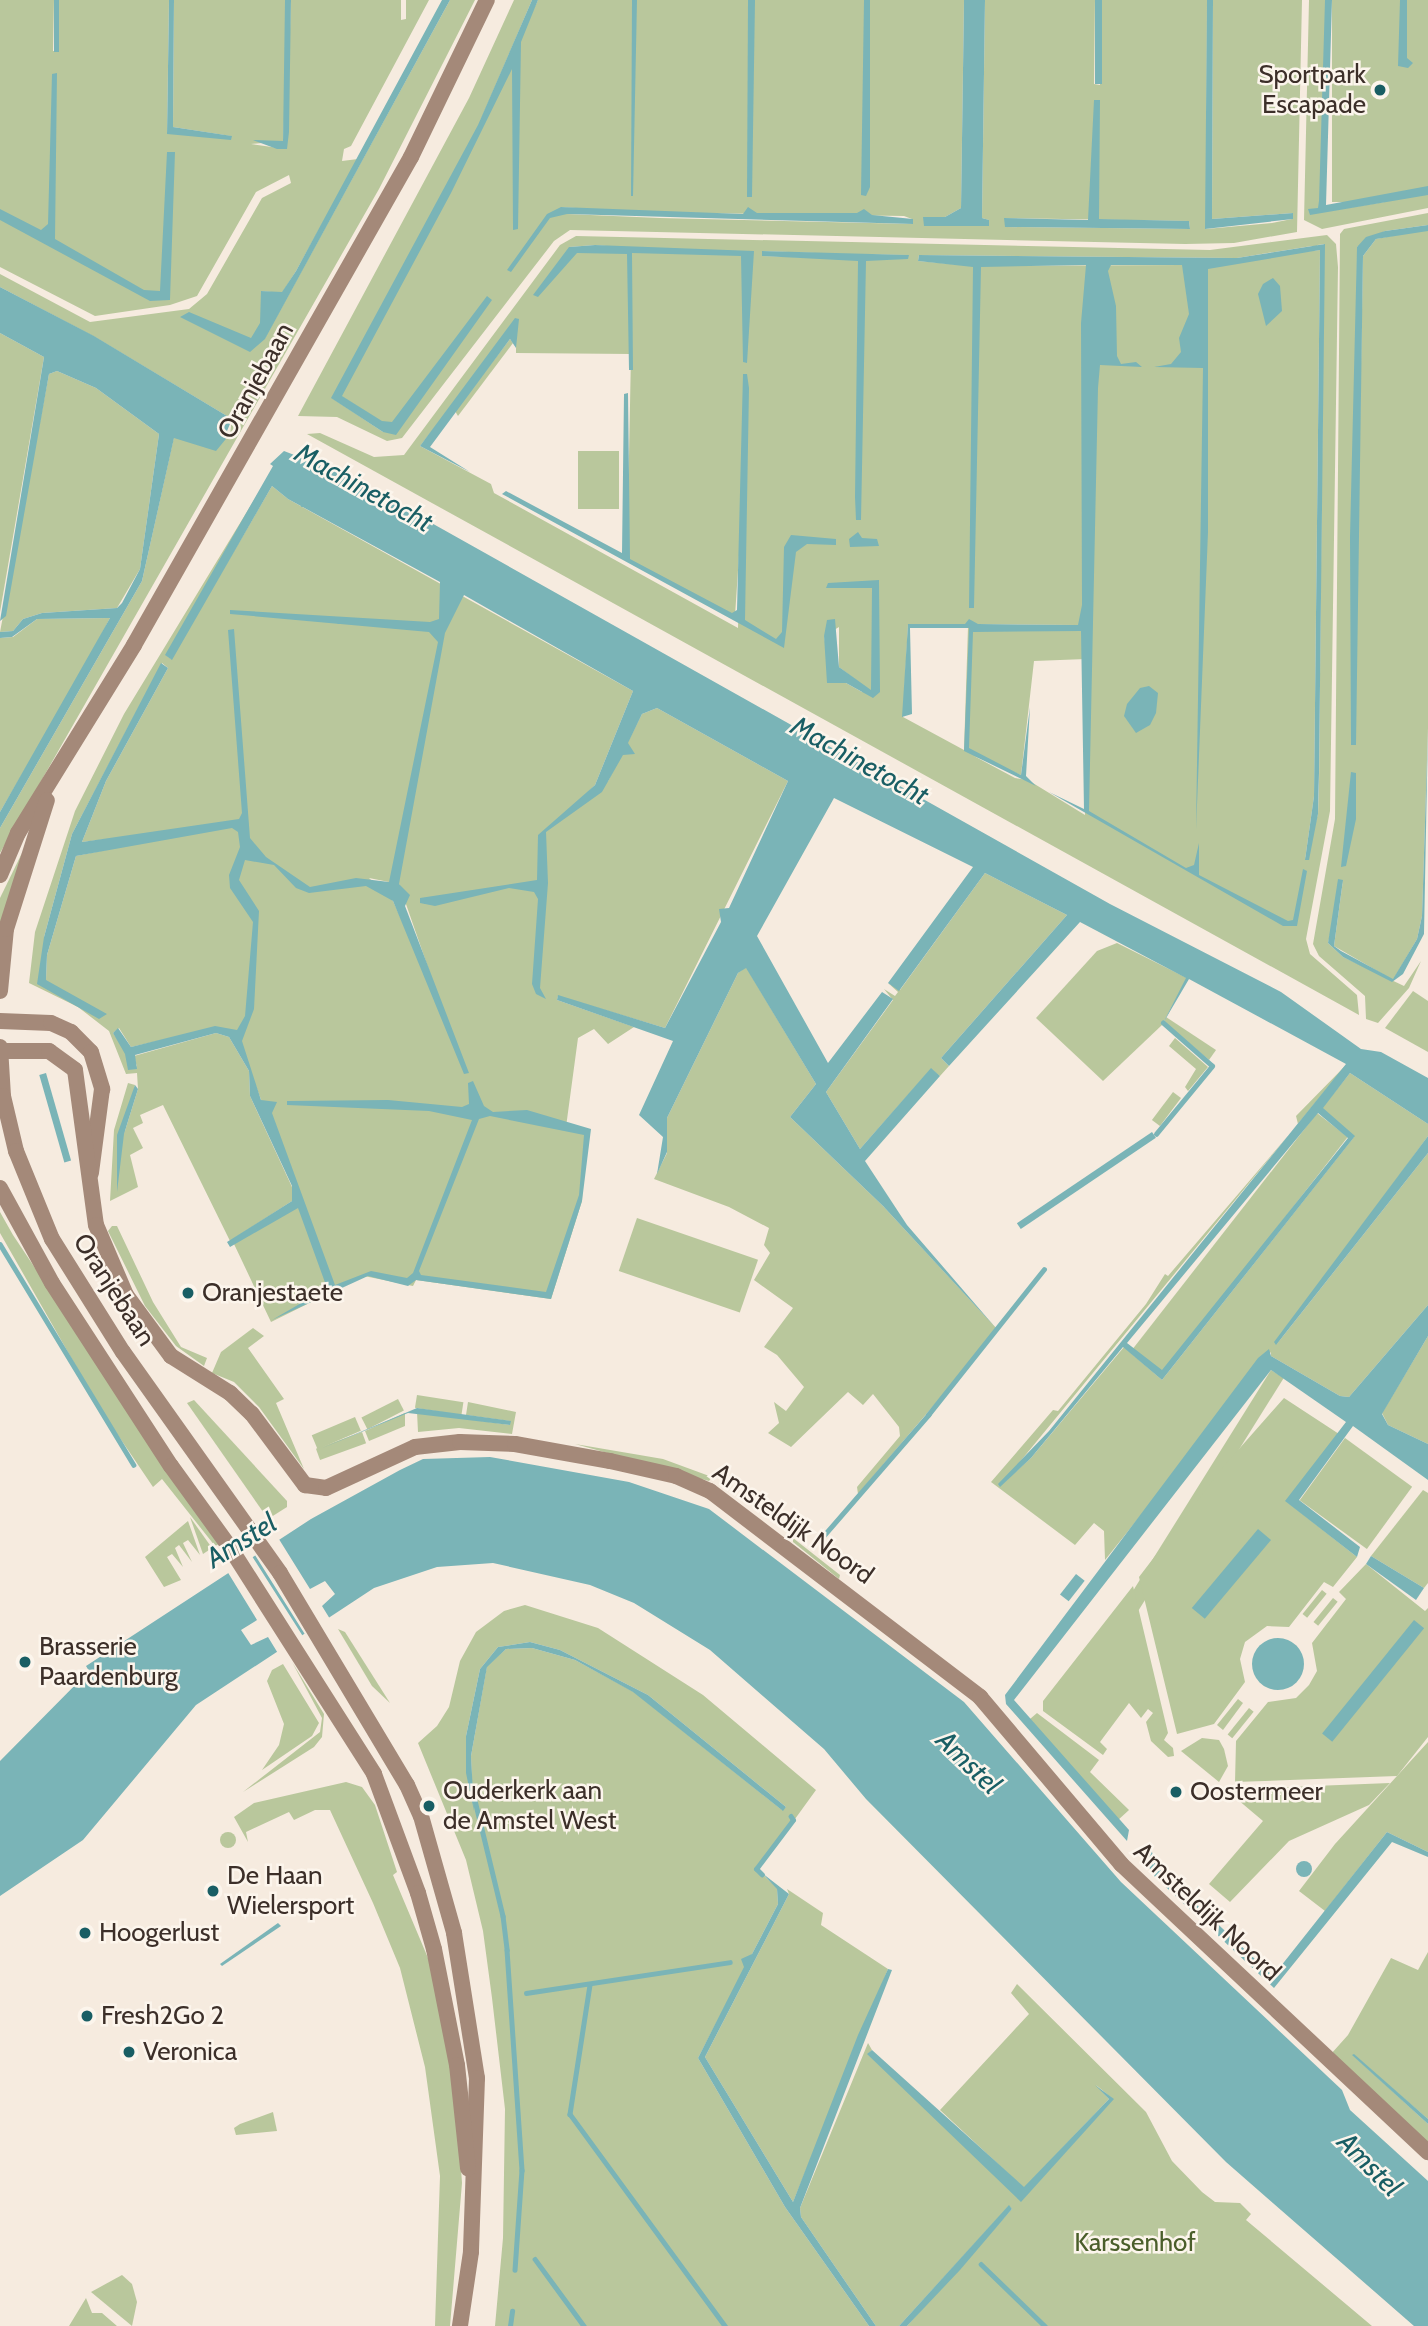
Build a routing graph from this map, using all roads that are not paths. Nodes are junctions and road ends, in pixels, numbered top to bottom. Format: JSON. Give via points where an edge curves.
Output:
{"nodes":[{"id":1,"x":487,"y":0,"type":"edge"},
{"id":2,"x":54,"y":779,"type":"junction"},
{"id":3,"x":0,"y":875,"type":"edge"},
{"id":4,"x":0,"y":991,"type":"edge"},
{"id":5,"x":0,"y":1021,"type":"edge"},
{"id":6,"x":0,"y":1050,"type":"edge"},
{"id":7,"x":90,"y":1183,"type":"junction"},
{"id":8,"x":0,"y":1188,"type":"edge"},
{"id":9,"x":1428,"y":2152,"type":"edge"},
{"id":10,"x":473,"y":2202,"type":"junction"},
{"id":11,"x":460,"y":2326,"type":"edge"}],
"edges":[{"from":1,"to":2,"type":"main road","name":"Oranjebaan","via":[[411,157]]},
{"from":2,"to":3,"type":"main road","name":"Oranjebaan","via":[[18,833]]},
{"from":2,"to":4,"type":"main road","name":"Oranjebaan","via":[[6,929]]},
{"from":5,"to":7,"type":"main road","name":"Amsteldijk Noord","via":[[61,1027],[79,1038],[96,1061],[102,1089]]},
{"from":6,"to":7,"type":"main road","name":"Amsteldijk Noord","via":[[50,1051],[75,1070]]},
{"from":6,"to":10,"type":"main road","name":"Oranjebaan","via":[[3,1096],[16,1151],[52,1239],[123,1352],[252,1531],[407,1785],[454,1933],[477,2078]]},
{"from":7,"to":9,"type":"main road","name":"Amsteldijk Noord","via":[[101,1241],[139,1316],[171,1356],[238,1400],[305,1485],[326,1488],[415,1447],[484,1442],[676,1476],[717,1495],[980,1697],[1121,1864]]},
{"from":8,"to":10,"type":"main road","name":"Oranjebaan","via":[[52,1283],[229,1546],[374,1774],[418,1893],[451,2032]]},
{"from":10,"to":11,"type":"main road"}]}
